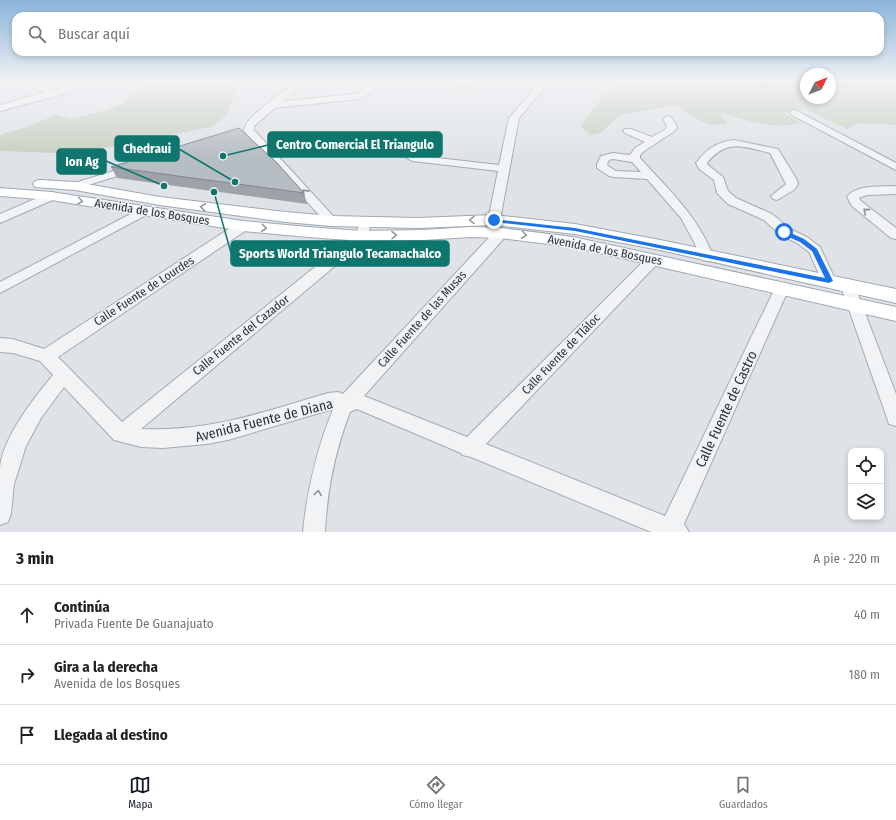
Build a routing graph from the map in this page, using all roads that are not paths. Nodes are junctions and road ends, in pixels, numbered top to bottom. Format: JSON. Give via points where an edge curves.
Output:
{"nodes":[{"id":1,"x":271,"y":107,"type":"edge"},
{"id":2,"x":524,"y":107,"type":"edge"},
{"id":3,"x":795,"y":113,"type":"dead end"},
{"id":4,"x":668,"y":119,"type":"dead end"},
{"id":5,"x":628,"y":131,"type":"dead end"},
{"id":6,"x":652,"y":141,"type":"junction"},
{"id":7,"x":412,"y":158,"type":"dead end"},
{"id":8,"x":635,"y":158,"type":"junction"},
{"id":9,"x":143,"y":165,"type":"edge"},
{"id":10,"x":896,"y":167,"type":"edge"},
{"id":11,"x":505,"y":169,"type":"junction"},
{"id":12,"x":650,"y":176,"type":"junction"},
{"id":13,"x":0,"y":183,"type":"edge"},
{"id":14,"x":75,"y":186,"type":"junction"},
{"id":15,"x":896,"y":190,"type":"edge"},
{"id":16,"x":0,"y":192,"type":"edge"},
{"id":17,"x":51,"y":196,"type":"junction"},
{"id":18,"x":777,"y":196,"type":"dead end"},
{"id":19,"x":144,"y":211,"type":"junction"},
{"id":20,"x":0,"y":219,"type":"edge"},
{"id":21,"x":331,"y":221,"type":"junction"},
{"id":22,"x":243,"y":226,"type":"junction"},
{"id":23,"x":498,"y":226,"type":"junction"},
{"id":24,"x":364,"y":229,"type":"junction"},
{"id":25,"x":896,"y":235,"type":"edge"},
{"id":26,"x":706,"y":256,"type":"junction"},
{"id":27,"x":653,"y":260,"type":"junction"},
{"id":28,"x":829,"y":281,"type":"junction"},
{"id":29,"x":847,"y":284,"type":"junction"},
{"id":30,"x":0,"y":288,"type":"edge"},
{"id":31,"x":782,"y":288,"type":"junction"},
{"id":32,"x":896,"y":296,"type":"edge"},
{"id":33,"x":855,"y":304,"type":"junction"},
{"id":34,"x":896,"y":314,"type":"edge"},
{"id":35,"x":0,"y":345,"type":"edge"},
{"id":36,"x":46,"y":356,"type":"junction"},
{"id":37,"x":63,"y":375,"type":"junction"},
{"id":38,"x":343,"y":406,"type":"junction"},
{"id":39,"x":896,"y":418,"type":"edge"},
{"id":40,"x":120,"y":434,"type":"junction"},
{"id":41,"x":469,"y":448,"type":"junction"},
{"id":42,"x":0,"y":514,"type":"edge"},
{"id":43,"x":674,"y":531,"type":"edge"},
{"id":44,"x":314,"y":532,"type":"edge"}],
"edges":[{"from":21,"to":1,"type":"street","one_way":true,"via":[[246,132],[256,118]]},
{"from":2,"to":11,"type":"street","via":[[514,118]]},
{"from":3,"to":10,"type":"street"},
{"from":4,"to":6,"type":"street","via":[[672,126],[671,130]]},
{"from":5,"to":6,"type":"street"},
{"from":6,"to":8,"type":"street","via":[[635,154]]},
{"from":7,"to":11,"type":"street"},
{"from":8,"to":12,"type":"street"},
{"from":8,"to":12,"type":"street","via":[[612,156],[605,158],[602,164],[603,168],[613,174]]},
{"from":9,"to":14,"type":"street"},
{"from":11,"to":23,"type":"street"},
{"from":12,"to":26,"type":"street","via":[[673,198],[700,238]]},
{"from":13,"to":14,"type":"main road","name":"Avenida de los Bosques"},
{"from":21,"to":14,"type":"main road","name":"Avenida de los Bosques","one_way":true,"via":[[160,201]]},
{"from":25,"to":15,"type":"street","one_way":true,"via":[[853,198],[863,192]]},
{"from":16,"to":17,"type":"main road","name":"Avenida de los Bosques"},
{"from":17,"to":19,"type":"main road","name":"Avenida de los Bosques","one_way":true},
{"from":17,"to":20,"type":"street"},
{"from":18,"to":28,"type":"street","via":[[792,184],[778,160],[777,148],[730,142],[718,146],[701,162],[703,167],[719,179],[720,189],[732,200],[768,217],[784,232],[802,240],[815,250]]},
{"from":19,"to":22,"type":"main road","name":"Avenida de los Bosques"},
{"from":19,"to":30,"type":"street"},
{"from":21,"to":24,"type":"main road","name":"Avenida de los Bosques"},
{"from":22,"to":24,"type":"main road","name":"Avenida de los Bosques","one_way":true},
{"from":22,"to":36,"type":"street","name":"Calle Fuente de Lourdes"},
{"from":23,"to":24,"type":"main road","name":"Avenida de los Bosques","via":[[470,232],[423,235]]},
{"from":23,"to":26,"type":"main road","name":"Avenida de los Bosques","via":[[575,230]]},
{"from":23,"to":27,"type":"main road","name":"Avenida de los Bosques","one_way":true},
{"from":23,"to":38,"type":"street","name":"Calle Fuente de las Musas"},
{"from":24,"to":40,"type":"street","name":"Calle Fuente del Cazador"},
{"from":26,"to":28,"type":"main road","name":"Avenida de los Bosques"},
{"from":27,"to":31,"type":"main road","name":"Avenida de los Bosques"},
{"from":27,"to":41,"type":"street","name":"Calle Fuente de Tláloc"},
{"from":28,"to":29,"type":"main road","name":"Avenida de los Bosques"},
{"from":29,"to":32,"type":"main road","name":"Avenida de los Bosques"},
{"from":29,"to":33,"type":"street"},
{"from":31,"to":33,"type":"main road","name":"Avenida de los Bosques"},
{"from":31,"to":43,"type":"street","name":"Calle Fuente de Castro"},
{"from":33,"to":34,"type":"main road","name":"Avenida de los Bosques"},
{"from":33,"to":39,"type":"street"},
{"from":35,"to":36,"type":"street","via":[[13,346]]},
{"from":36,"to":37,"type":"street"},
{"from":37,"to":40,"type":"street"},
{"from":37,"to":42,"type":"street","via":[[34,412],[17,444],[4,484]]},
{"from":38,"to":40,"type":"street","name":"Avenida Fuente de Diana","via":[[338,400],[328,401],[228,431],[187,438],[141,438]]},
{"from":38,"to":41,"type":"street","name":"Avenida Fuente de Diana","via":[[357,401],[366,404]]},
{"from":44,"to":38,"type":"street","name":"Calle Fuente de las Musas","one_way":true,"via":[[324,458]]},
{"from":41,"to":43,"type":"street","name":"Avenida Fuente de Diana"}]}
